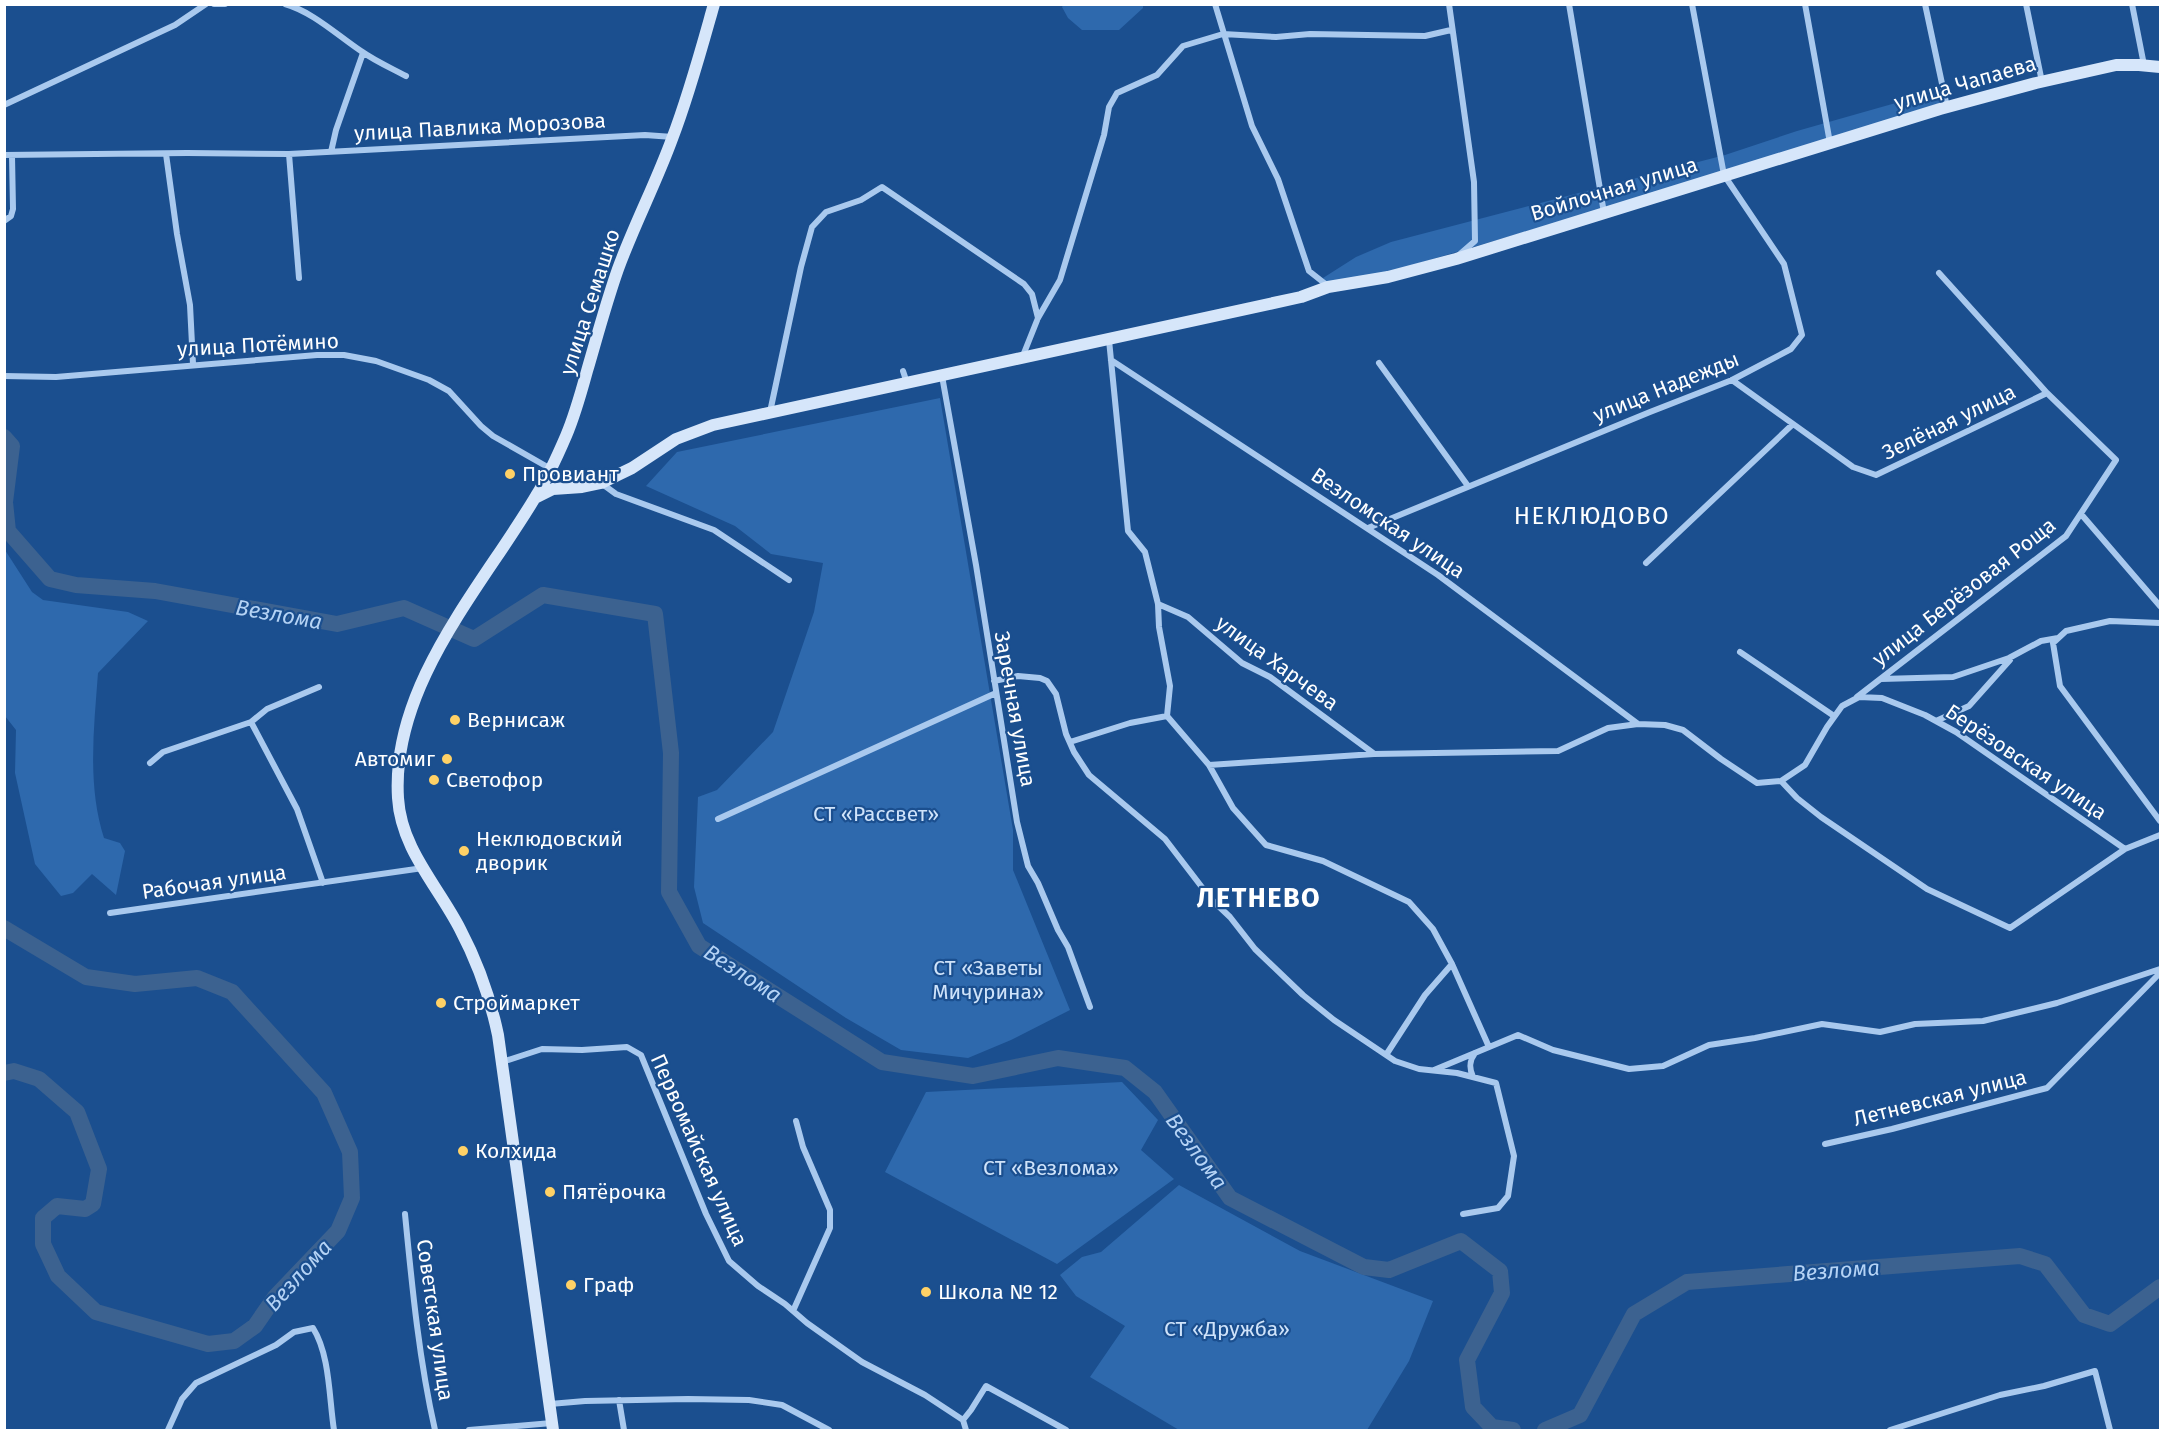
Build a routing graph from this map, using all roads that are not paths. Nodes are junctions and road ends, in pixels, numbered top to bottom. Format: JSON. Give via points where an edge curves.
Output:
{"nodes":[{"id":1,"x":206,"y":4,"type":"edge"},
{"id":2,"x":214,"y":4,"type":"edge"},
{"id":3,"x":225,"y":4,"type":"edge"},
{"id":4,"x":285,"y":4,"type":"edge"},
{"id":5,"x":714,"y":4,"type":"edge"},
{"id":6,"x":1215,"y":4,"type":"edge"},
{"id":7,"x":1449,"y":4,"type":"edge"},
{"id":8,"x":1569,"y":4,"type":"edge"},
{"id":9,"x":1692,"y":4,"type":"edge"},
{"id":10,"x":1805,"y":4,"type":"edge"},
{"id":11,"x":1925,"y":4,"type":"edge"},
{"id":12,"x":2026,"y":4,"type":"edge"},
{"id":13,"x":2132,"y":4,"type":"edge"},
{"id":14,"x":293,"y":6,"type":"edge"},
{"id":15,"x":1451,"y":30,"type":"junction"},
{"id":16,"x":1223,"y":34,"type":"junction"},
{"id":17,"x":363,"y":53,"type":"junction"},
{"id":18,"x":2144,"y":65,"type":"junction"},
{"id":19,"x":2160,"y":67,"type":"edge"},
{"id":20,"x":406,"y":76,"type":"dead end"},
{"id":21,"x":2042,"y":82,"type":"junction"},
{"id":22,"x":4,"y":105,"type":"edge"},
{"id":23,"x":1947,"y":107,"type":"junction"},
{"id":24,"x":673,"y":137,"type":"junction"},
{"id":25,"x":1830,"y":143,"type":"junction"},
{"id":26,"x":331,"y":152,"type":"junction"},
{"id":27,"x":166,"y":154,"type":"junction"},
{"id":28,"x":289,"y":154,"type":"junction"},
{"id":29,"x":4,"y":155,"type":"edge"},
{"id":30,"x":12,"y":156,"type":"junction"},
{"id":31,"x":1783,"y":157,"type":"joint"},
{"id":32,"x":1724,"y":175,"type":"junction"},
{"id":33,"x":1604,"y":213,"type":"junction"},
{"id":34,"x":4,"y":221,"type":"edge"},
{"id":35,"x":1456,"y":259,"type":"junction"},
{"id":36,"x":1939,"y":273,"type":"dead end"},
{"id":37,"x":299,"y":278,"type":"dead end"},
{"id":38,"x":1328,"y":287,"type":"junction"},
{"id":39,"x":1038,"y":318,"type":"junction"},
{"id":40,"x":1109,"y":340,"type":"junction"},
{"id":41,"x":1021,"y":359,"type":"junction"},
{"id":42,"x":1111,"y":360,"type":"junction"},
{"id":43,"x":1379,"y":363,"type":"dead end"},
{"id":44,"x":193,"y":364,"type":"junction"},
{"id":45,"x":903,"y":371,"type":"dead end"},
{"id":46,"x":4,"y":376,"type":"edge"},
{"id":47,"x":942,"y":376,"type":"junction"},
{"id":48,"x":1732,"y":380,"type":"junction"},
{"id":49,"x":907,"y":383,"type":"junction"},
{"id":50,"x":2047,"y":393,"type":"junction"},
{"id":51,"x":770,"y":413,"type":"junction"},
{"id":52,"x":1793,"y":424,"type":"junction"},
{"id":53,"x":552,"y":469,"type":"junction"},
{"id":54,"x":601,"y":483,"type":"junction"},
{"id":55,"x":1468,"y":486,"type":"junction"},
{"id":56,"x":562,"y":488,"type":"junction"},
{"id":57,"x":535,"y":498,"type":"junction"},
{"id":58,"x":2081,"y":514,"type":"junction"},
{"id":59,"x":1368,"y":528,"type":"junction"},
{"id":60,"x":1646,"y":563,"type":"dead end"},
{"id":61,"x":789,"y":580,"type":"dead end"},
{"id":62,"x":1158,"y":604,"type":"junction"},
{"id":63,"x":2160,"y":606,"type":"edge"},
{"id":64,"x":2160,"y":622,"type":"edge"},
{"id":65,"x":2058,"y":638,"type":"junction"},
{"id":66,"x":1740,"y":652,"type":"dead end"},
{"id":67,"x":2013,"y":656,"type":"junction"},
{"id":68,"x":1880,"y":679,"type":"junction"},
{"id":69,"x":994,"y":681,"type":"junction"},
{"id":70,"x":319,"y":687,"type":"dead end"},
{"id":71,"x":996,"y":693,"type":"junction"},
{"id":72,"x":1851,"y":701,"type":"junction"},
{"id":73,"x":1167,"y":716,"type":"junction"},
{"id":74,"x":1834,"y":716,"type":"junction"},
{"id":75,"x":1936,"y":721,"type":"junction"},
{"id":76,"x":251,"y":722,"type":"junction"},
{"id":77,"x":1638,"y":724,"type":"junction"},
{"id":78,"x":1070,"y":742,"type":"junction"},
{"id":79,"x":1374,"y":754,"type":"junction"},
{"id":80,"x":150,"y":763,"type":"dead end"},
{"id":81,"x":1209,"y":765,"type":"junction"},
{"id":82,"x":1781,"y":781,"type":"junction"},
{"id":83,"x":718,"y":819,"type":"dead end"},
{"id":84,"x":2160,"y":821,"type":"edge"},
{"id":85,"x":2160,"y":835,"type":"edge"},
{"id":86,"x":2125,"y":849,"type":"junction"},
{"id":87,"x":423,"y":868,"type":"junction"},
{"id":88,"x":322,"y":883,"type":"junction"},
{"id":89,"x":110,"y":913,"type":"dead end"},
{"id":90,"x":1452,"y":964,"type":"junction"},
{"id":91,"x":2160,"y":971,"type":"edge"},
{"id":92,"x":1090,"y":1007,"type":"dead end"},
{"id":93,"x":1489,"y":1047,"type":"junction"},
{"id":94,"x":1476,"y":1053,"type":"junction"},
{"id":95,"x":1386,"y":1055,"type":"junction"},
{"id":96,"x":502,"y":1062,"type":"junction"},
{"id":97,"x":1433,"y":1070,"type":"junction"},
{"id":98,"x":1473,"y":1077,"type":"junction"},
{"id":99,"x":796,"y":1121,"type":"dead end"},
{"id":100,"x":1825,"y":1144,"type":"dead end"},
{"id":101,"x":405,"y":1214,"type":"dead end"},
{"id":102,"x":1463,"y":1215,"type":"dead end"},
{"id":103,"x":793,"y":1311,"type":"junction"},
{"id":104,"x":619,"y":1400,"type":"junction"},
{"id":105,"x":550,"y":1404,"type":"junction"},
{"id":106,"x":963,"y":1420,"type":"junction"},
{"id":107,"x":553,"y":1427,"type":"edge"},
{"id":108,"x":168,"y":1431,"type":"edge"},
{"id":109,"x":334,"y":1431,"type":"edge"},
{"id":110,"x":435,"y":1431,"type":"edge"},
{"id":111,"x":469,"y":1431,"type":"edge"},
{"id":112,"x":624,"y":1431,"type":"edge"},
{"id":113,"x":829,"y":1431,"type":"edge"},
{"id":114,"x":966,"y":1431,"type":"edge"},
{"id":115,"x":1066,"y":1431,"type":"edge"},
{"id":116,"x":1890,"y":1431,"type":"edge"},
{"id":117,"x":2110,"y":1431,"type":"edge"}],
"edges":[{"from":1,"to":22,"type":"street","via":[[175,25]]},
{"from":2,"to":3,"type":"street"},
{"from":4,"to":14,"type":"street"},
{"from":5,"to":24,"type":"street","name":"улица Семашко"},
{"from":6,"to":16,"type":"street"},
{"from":7,"to":15,"type":"street"},
{"from":8,"to":33,"type":"street"},
{"from":9,"to":32,"type":"street"},
{"from":10,"to":25,"type":"street"},
{"from":11,"to":23,"type":"street"},
{"from":12,"to":21,"type":"street"},
{"from":13,"to":18,"type":"street"},
{"from":14,"to":17,"type":"street"},
{"from":15,"to":16,"type":"street","via":[[1425,36]]},
{"from":15,"to":35,"type":"street","via":[[1474,182],[1475,241]]},
{"from":16,"to":38,"type":"street","via":[[1255,132],[1278,179],[1309,270]]},
{"from":16,"to":39,"type":"street","via":[[1183,46],[1157,75],[1117,93],[1111,100],[1060,280]]},
{"from":17,"to":20,"type":"street"},
{"from":17,"to":26,"type":"street"},
{"from":18,"to":19,"type":"street","name":"улица Чапаева"},
{"from":18,"to":21,"type":"street","name":"улица Чапаева","via":[[2116,65]]},
{"from":21,"to":23,"type":"street","name":"улица Чапаева"},
{"from":23,"to":25,"type":"street","name":"улица Чапаева"},
{"from":24,"to":26,"type":"street","name":"улица Павлика Морозова","via":[[645,135]]},
{"from":24,"to":53,"type":"street","name":"улица Семашко","via":[[618,270],[568,431]]},
{"from":25,"to":31,"type":"street","name":"улица Чапаева"},
{"from":26,"to":28,"type":"street","name":"улица Павлика Морозова"},
{"from":27,"to":28,"type":"street","name":"улица Павлика Морозова"},
{"from":27,"to":30,"type":"street","name":"улица Павлика Морозова"},
{"from":27,"to":44,"type":"street","via":[[190,305]]},
{"from":28,"to":37,"type":"street"},
{"from":29,"to":30,"type":"street","name":"улица Павлика Морозова"},
{"from":30,"to":34,"type":"street","via":[[13,209]]},
{"from":31,"to":32,"type":"street","name":"Войлочная улица"},
{"from":32,"to":33,"type":"street","name":"Войлочная улица"},
{"from":32,"to":48,"type":"street","name":"улица Надежды","via":[[1784,264],[1802,335],[1791,349]]},
{"from":33,"to":35,"type":"street","name":"Войлочная улица"},
{"from":35,"to":38,"type":"street","name":"Войлочная улица","via":[[1388,277]]},
{"from":36,"to":50,"type":"street","name":"Зелёная улица"},
{"from":38,"to":40,"type":"street","name":"Войлочная улица","via":[[1301,297]]},
{"from":39,"to":41,"type":"street"},
{"from":39,"to":51,"type":"street","via":[[1032,294],[1024,284],[882,187],[861,200],[826,212],[812,227]]},
{"from":40,"to":41,"type":"street","name":"Войлочная улица"},
{"from":40,"to":42,"type":"street"},
{"from":41,"to":47,"type":"street","name":"Войлочная улица"},
{"from":42,"to":59,"type":"street","name":"Везломская улица"},
{"from":42,"to":62,"type":"street","via":[[1128,531],[1145,552]]},
{"from":43,"to":55,"type":"street"},
{"from":44,"to":46,"type":"street","name":"улица Потёмино","via":[[56,377]]},
{"from":44,"to":53,"type":"street","name":"улица Потёмино","via":[[317,355],[376,361],[449,391],[494,436]]},
{"from":45,"to":49,"type":"street"},
{"from":47,"to":49,"type":"street","name":"Войлочная улица"},
{"from":47,"to":69,"type":"street","name":"Заречная улица"},
{"from":48,"to":52,"type":"street","name":"Зелёная улица"},
{"from":48,"to":55,"type":"street","name":"улица Надежды"},
{"from":49,"to":51,"type":"street","name":"Войлочная улица"},
{"from":50,"to":52,"type":"street","name":"Зелёная улица","via":[[1876,475],[1853,467]]},
{"from":50,"to":58,"type":"street","name":"улица Берёзовая Роща","via":[[2116,460]]},
{"from":51,"to":54,"type":"street","name":"Войлочная улица","via":[[693,431]]},
{"from":52,"to":60,"type":"street"},
{"from":53,"to":56,"type":"street"},
{"from":53,"to":57,"type":"street","name":"улица Семашко"},
{"from":54,"to":56,"type":"street","name":"Войлочная улица"},
{"from":54,"to":61,"type":"street","via":[[616,494],[714,530]]},
{"from":55,"to":59,"type":"street","name":"улица Надежды"},
{"from":56,"to":57,"type":"street","name":"Войлочная улица"},
{"from":57,"to":87,"type":"street","name":"улица Семашко","via":[[436,653],[405,732],[397,785],[402,825]]},
{"from":58,"to":63,"type":"street"},
{"from":58,"to":68,"type":"street","name":"улица Берёзовая Роща","via":[[2066,536]]},
{"from":59,"to":77,"type":"street","name":"Везломская улица","via":[[1438,575]]},
{"from":62,"to":73,"type":"street","via":[[1170,686]]},
{"from":62,"to":79,"type":"street","name":"улица Харчева","via":[[1188,617],[1242,663],[1270,677]]},
{"from":64,"to":65,"type":"street","via":[[2110,621],[2066,631]]},
{"from":65,"to":67,"type":"street","via":[[2041,641]]},
{"from":65,"to":84,"type":"street","via":[[2053,643],[2060,686]]},
{"from":66,"to":74,"type":"street"},
{"from":67,"to":68,"type":"street","via":[[1953,678]]},
{"from":67,"to":75,"type":"street","via":[[1969,706]]},
{"from":68,"to":72,"type":"street","name":"улица Берёзовая Роща"},
{"from":69,"to":71,"type":"street","name":"Заречная улица"},
{"from":69,"to":78,"type":"street","via":[[1018,676],[1047,681],[1056,694]]},
{"from":70,"to":76,"type":"street","via":[[267,709]]},
{"from":71,"to":83,"type":"street"},
{"from":71,"to":92,"type":"street","name":"Заречная улица","via":[[1028,866],[1068,947]]},
{"from":72,"to":74,"type":"street"},
{"from":72,"to":75,"type":"street","name":"Берёзовская улица","via":[[1859,697],[1882,698]]},
{"from":73,"to":78,"type":"street"},
{"from":73,"to":81,"type":"street"},
{"from":74,"to":82,"type":"street","via":[[1805,765]]},
{"from":75,"to":86,"type":"street","name":"Берёзовская улица"},
{"from":76,"to":80,"type":"street","via":[[163,752]]},
{"from":76,"to":88,"type":"street","name":"Рабочая улица","via":[[297,809]]},
{"from":77,"to":79,"type":"street","via":[[1608,728],[1558,751]]},
{"from":77,"to":82,"type":"street","via":[[1683,730],[1757,783]]},
{"from":78,"to":95,"type":"street","via":[[1089,775],[1165,839],[1211,900],[1283,978],[1334,1020]]},
{"from":79,"to":81,"type":"street"},
{"from":81,"to":90,"type":"street","via":[[1233,808],[1266,845],[1323,861],[1409,902],[1433,929]]},
{"from":82,"to":86,"type":"street","via":[[1821,817],[1927,889],[2010,928]]},
{"from":85,"to":86,"type":"street"},
{"from":87,"to":88,"type":"street","name":"Рабочая улица"},
{"from":87,"to":96,"type":"street","name":"улица Семашко","via":[[459,927],[484,980]]},
{"from":88,"to":89,"type":"street","name":"Рабочая улица"},
{"from":90,"to":93,"type":"street"},
{"from":90,"to":95,"type":"street","via":[[1425,995]]},
{"from":91,"to":93,"type":"street","via":[[1983,1021],[1915,1024],[1880,1032],[1822,1024],[1709,1045],[1663,1066],[1629,1069],[1553,1050],[1518,1035]]},
{"from":91,"to":100,"type":"street","name":"Летневская улица","via":[[2047,1088]]},
{"from":93,"to":94,"type":"street"},
{"from":94,"to":97,"type":"street"},
{"from":94,"to":98,"type":"street","via":[[1470,1066]]},
{"from":95,"to":97,"type":"street","via":[[1410,1066]]},
{"from":96,"to":103,"type":"street","name":"Первомайская улица","via":[[542,1049],[627,1047],[641,1055],[726,1256]]},
{"from":96,"to":105,"type":"street","name":"улица Семашко"},
{"from":97,"to":98,"type":"street"},
{"from":98,"to":102,"type":"street","via":[[1497,1083],[1514,1156],[1508,1196],[1498,1208]]},
{"from":99,"to":103,"type":"street","via":[[830,1210],[830,1228]]},
{"from":101,"to":110,"type":"street","name":"Советская улица","via":[[416,1316]]},
{"from":103,"to":106,"type":"street","name":"Первомайская улица","via":[[862,1362]]},
{"from":104,"to":105,"type":"street"},
{"from":104,"to":112,"type":"street"},
{"from":104,"to":113,"type":"street","via":[[771,1403]]},
{"from":105,"to":107,"type":"street","name":"улица Семашко"},
{"from":106,"to":114,"type":"street"},
{"from":106,"to":115,"type":"street","via":[[986,1386]]},
{"from":107,"to":111,"type":"street"},
{"from":108,"to":109,"type":"street","via":[[182,1399],[196,1383],[276,1345],[294,1332],[313,1328],[326,1364]]},
{"from":116,"to":117,"type":"street","via":[[2000,1395],[2095,1371]]}]}
